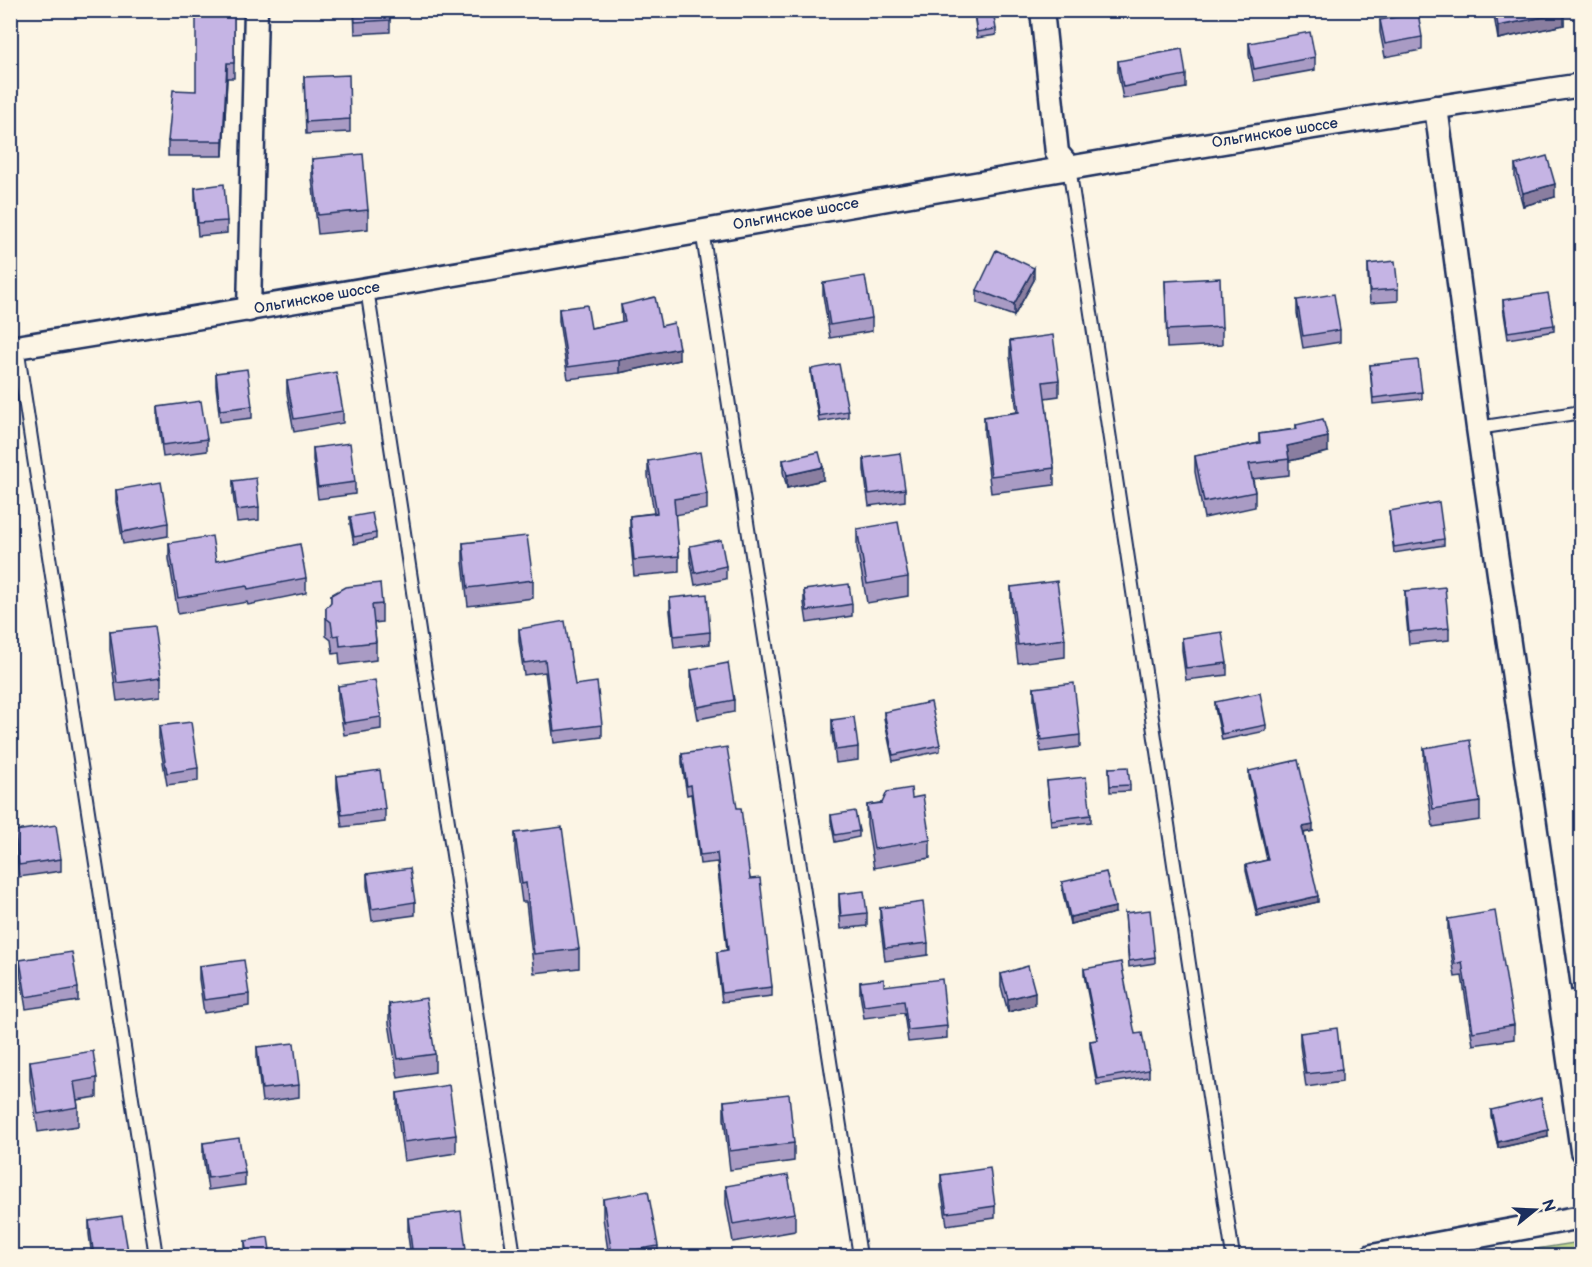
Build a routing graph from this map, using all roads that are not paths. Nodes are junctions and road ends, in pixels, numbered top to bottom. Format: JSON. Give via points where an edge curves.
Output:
{"nodes":[{"id":1,"x":256,"y":10,"type":"edge"},
{"id":2,"x":1042,"y":10,"type":"edge"},
{"id":3,"x":1581,"y":85,"type":"edge"},
{"id":4,"x":1436,"y":107,"type":"junction"},
{"id":5,"x":1069,"y":167,"type":"junction"},
{"id":6,"x":702,"y":230,"type":"junction"},
{"id":7,"x":367,"y":289,"type":"junction"},
{"id":8,"x":249,"y":310,"type":"junction"},
{"id":9,"x":14,"y":347,"type":"edge"},
{"id":10,"x":1581,"y":412,"type":"edge"},
{"id":11,"x":1478,"y":429,"type":"junction"},
{"id":12,"x":1571,"y":997,"type":"edge"},
{"id":13,"x":1581,"y":1151,"type":"edge"},
{"id":14,"x":1581,"y":1217,"type":"edge"},
{"id":15,"x":156,"y":1257,"type":"edge"},
{"id":16,"x":514,"y":1257,"type":"edge"},
{"id":17,"x":860,"y":1257,"type":"edge"},
{"id":18,"x":1233,"y":1257,"type":"edge"},
{"id":19,"x":1372,"y":1257,"type":"edge"}],
"edges":[{"from":1,"to":8,"type":"street"},
{"from":2,"to":5,"type":"street","via":[[1057,153]]},
{"from":3,"to":4,"type":"street","name":"Ольгинское шоссе"},
{"from":4,"to":5,"type":"street","name":"Ольгинское шоссе"},
{"from":4,"to":11,"type":"street"},
{"from":5,"to":6,"type":"street","name":"Ольгинское шоссе"},
{"from":5,"to":18,"type":"lane"},
{"from":6,"to":7,"type":"street","name":"Ольгинское шоссе"},
{"from":6,"to":17,"type":"lane"},
{"from":7,"to":8,"type":"street","name":"Ольгинское шоссе"},
{"from":7,"to":16,"type":"lane"},
{"from":8,"to":9,"type":"street","name":"Ольгинское шоссе"},
{"from":9,"to":15,"type":"lane"},
{"from":10,"to":11,"type":"lane"},
{"from":11,"to":12,"type":"street"},
{"from":12,"to":13,"type":"street"},
{"from":14,"to":19,"type":"street"}]}
